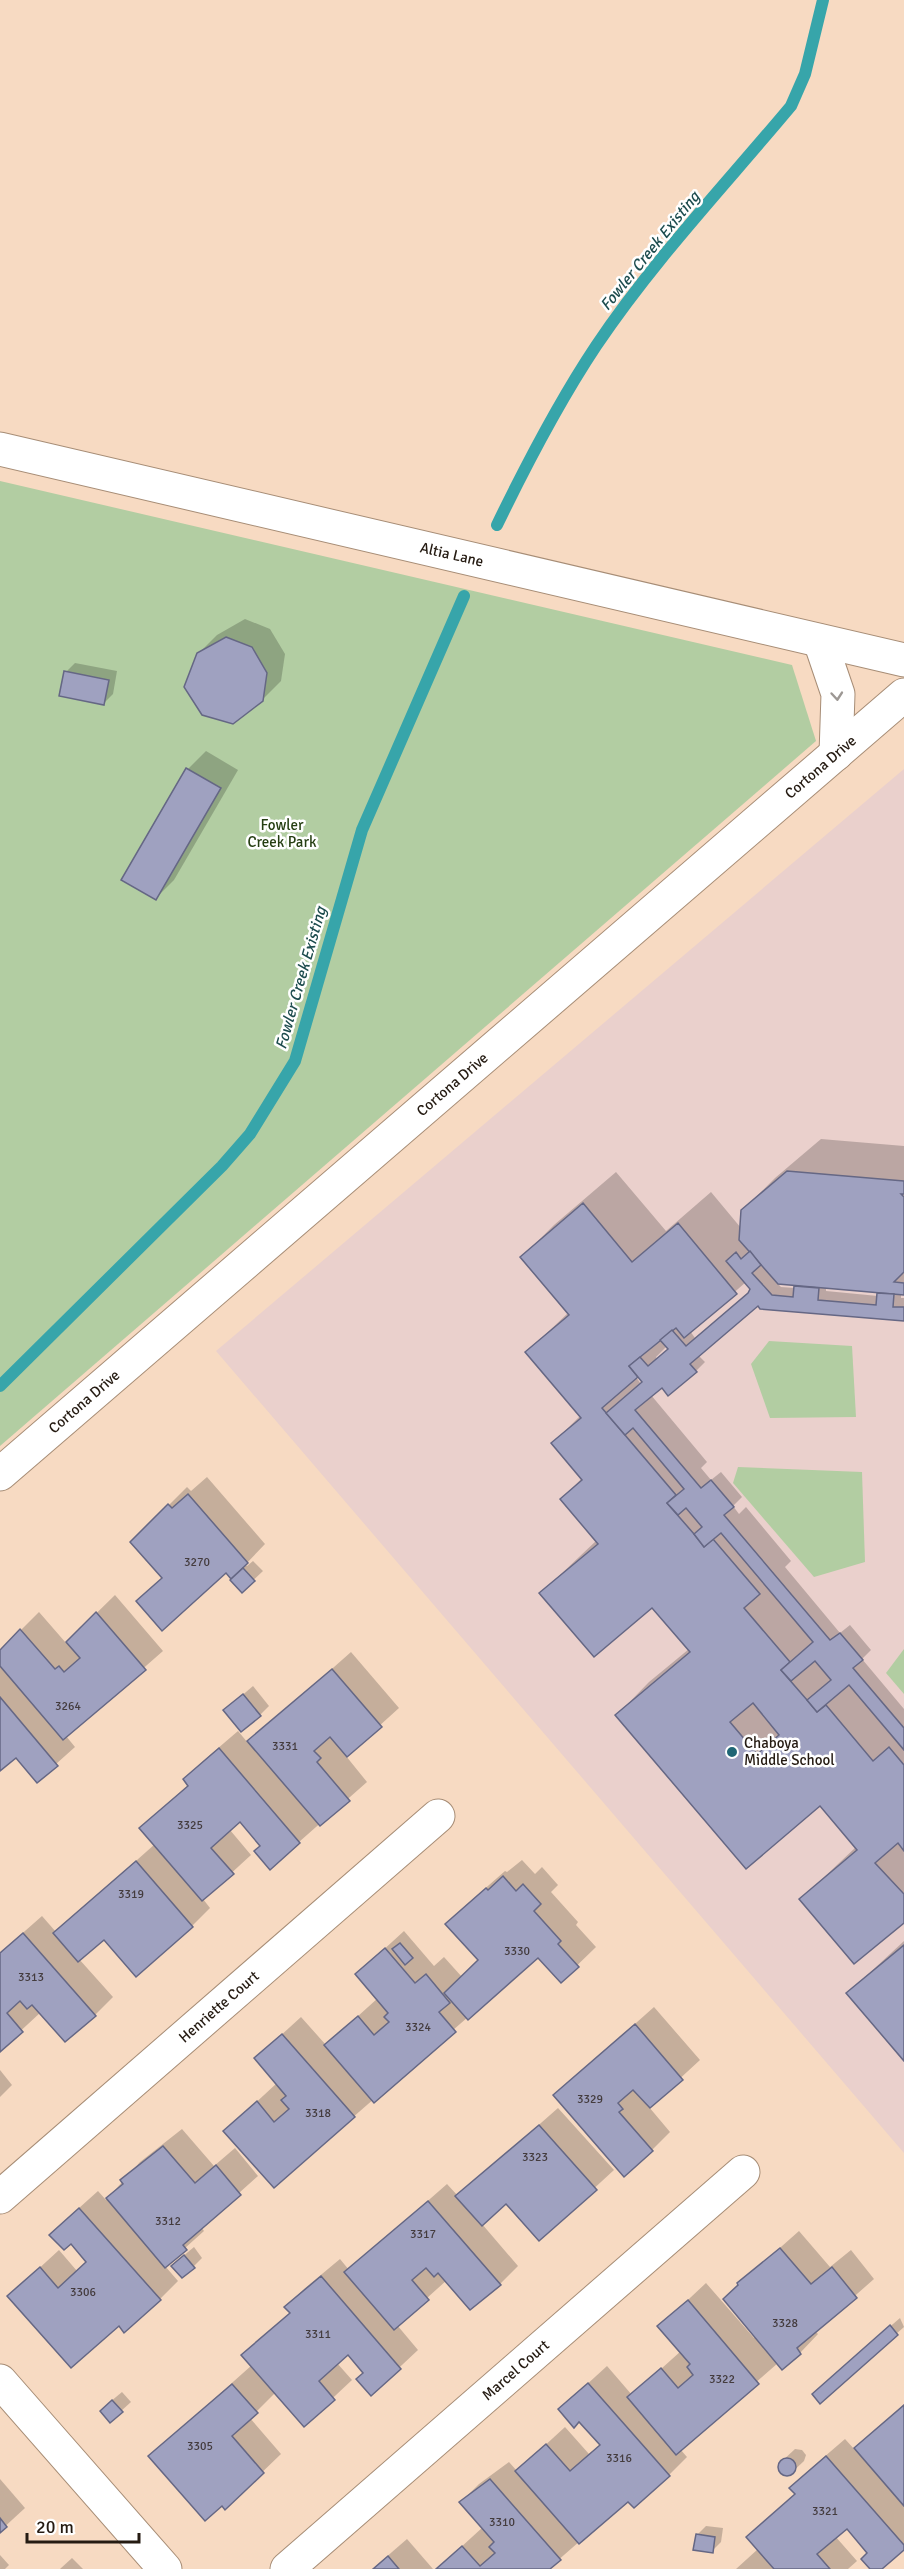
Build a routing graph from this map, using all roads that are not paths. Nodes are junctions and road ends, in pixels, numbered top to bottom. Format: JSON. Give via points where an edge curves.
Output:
{"nodes":[{"id":1,"x":0,"y":449,"type":"edge"},
{"id":2,"x":820,"y":641,"type":"junction"},
{"id":3,"x":904,"y":660,"type":"edge"},
{"id":4,"x":904,"y":695,"type":"edge"},
{"id":5,"x":836,"y":754,"type":"junction"},
{"id":6,"x":0,"y":1474,"type":"edge"},
{"id":7,"x":438,"y":1816,"type":"dead end"},
{"id":8,"x":743,"y":2172,"type":"dead end"},
{"id":9,"x":0,"y":2197,"type":"edge"},
{"id":10,"x":0,"y":2381,"type":"edge"},
{"id":11,"x":165,"y":2569,"type":"edge"},
{"id":12,"x":287,"y":2569,"type":"edge"}],
"edges":[{"from":1,"to":2,"type":"street","name":"Altia Lane"},
{"from":2,"to":3,"type":"street","name":"Altia Lane"},
{"from":2,"to":5,"type":"street","one_way":true,"via":[[838,694]]},
{"from":4,"to":5,"type":"street","name":"Cortona Drive"},
{"from":5,"to":6,"type":"street","name":"Cortona Drive"},
{"from":7,"to":9,"type":"street","name":"Henriette Court"},
{"from":8,"to":12,"type":"street","name":"Marcel Court"},
{"from":10,"to":11,"type":"street"}]}
